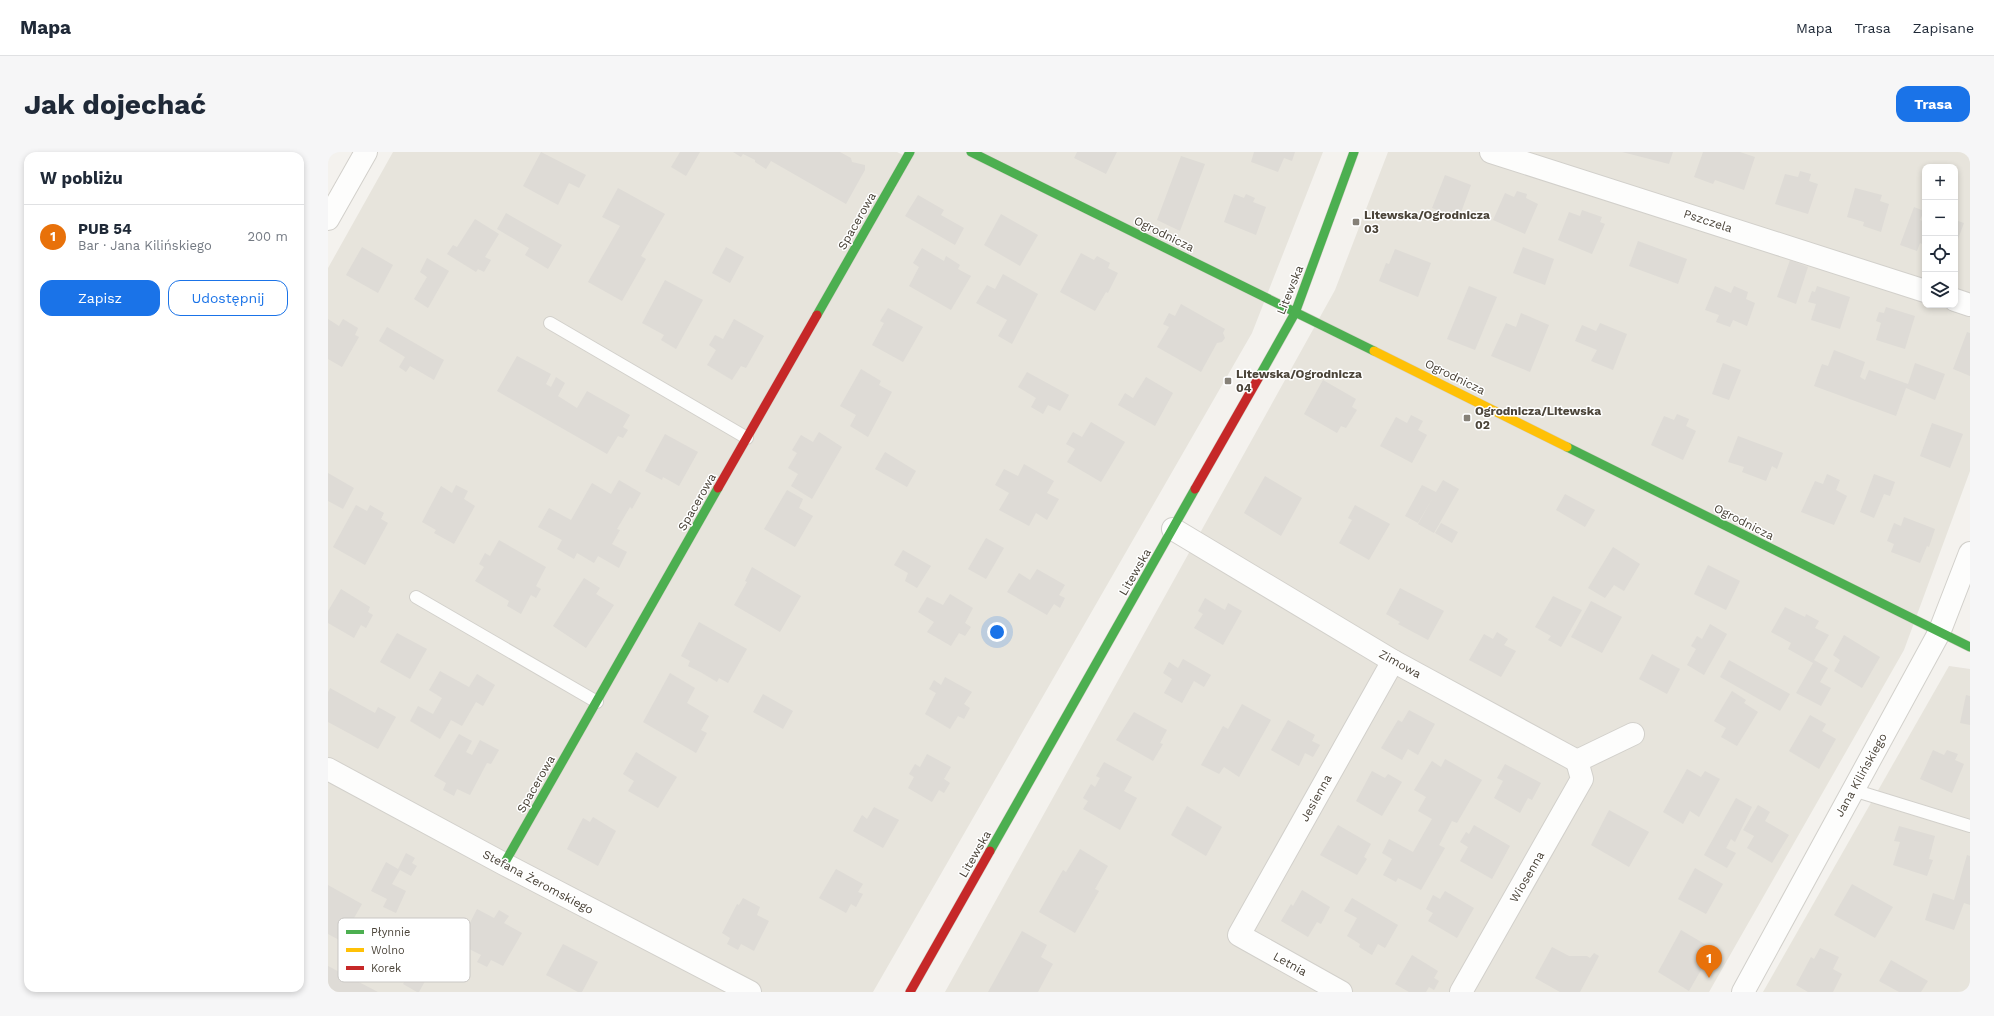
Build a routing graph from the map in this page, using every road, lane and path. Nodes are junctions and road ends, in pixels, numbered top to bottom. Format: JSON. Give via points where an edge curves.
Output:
{"nodes":[{"id":1,"x":366,"y":152,"type":"edge"},
{"id":2,"x":910,"y":152,"type":"edge"},
{"id":3,"x":971,"y":152,"type":"edge"},
{"id":4,"x":1354,"y":152,"type":"edge"},
{"id":5,"x":1491,"y":152,"type":"edge"},
{"id":6,"x":328,"y":219,"type":"edge"},
{"id":7,"x":1922,"y":290,"type":"edge"},
{"id":8,"x":1958,"y":301,"type":"edge"},
{"id":9,"x":1970,"y":305,"type":"edge"},
{"id":10,"x":1295,"y":313,"type":"junction"},
{"id":11,"x":550,"y":324,"type":"dead end"},
{"id":12,"x":748,"y":438,"type":"junction"},
{"id":13,"x":1173,"y":529,"type":"junction"},
{"id":14,"x":1970,"y":553,"type":"edge"},
{"id":15,"x":416,"y":597,"type":"dead end"},
{"id":16,"x":1939,"y":633,"type":"junction"},
{"id":17,"x":1970,"y":647,"type":"edge"},
{"id":18,"x":1393,"y":661,"type":"junction"},
{"id":19,"x":597,"y":702,"type":"junction"},
{"id":20,"x":1633,"y":734,"type":"dead end"},
{"id":21,"x":1577,"y":760,"type":"junction"},
{"id":22,"x":328,"y":769,"type":"edge"},
{"id":23,"x":1852,"y":790,"type":"junction"},
{"id":24,"x":1970,"y":826,"type":"edge"},
{"id":25,"x":504,"y":864,"type":"junction"},
{"id":26,"x":1239,"y":935,"type":"joint"},
{"id":27,"x":750,"y":992,"type":"edge"},
{"id":28,"x":910,"y":992,"type":"edge"},
{"id":29,"x":1341,"y":992,"type":"edge"},
{"id":30,"x":1461,"y":992,"type":"edge"},
{"id":31,"x":1743,"y":992,"type":"edge"}],
"edges":[{"from":1,"to":6,"type":"street"},
{"from":2,"to":12,"type":"street","name":"Spacerowa"},
{"from":3,"to":10,"type":"street","name":"Ogrodnicza"},
{"from":4,"to":10,"type":"street","name":"Litewska"},
{"from":5,"to":7,"type":"street","name":"Pszczela"},
{"from":8,"to":9,"type":"street"},
{"from":10,"to":13,"type":"street","name":"Litewska"},
{"from":10,"to":16,"type":"street","name":"Ogrodnicza"},
{"from":11,"to":12,"type":"lane"},
{"from":12,"to":19,"type":"street","name":"Spacerowa"},
{"from":13,"to":18,"type":"street","name":"Zimowa"},
{"from":13,"to":28,"type":"street","name":"Litewska"},
{"from":14,"to":16,"type":"street","name":"Jana Kilińskiego"},
{"from":15,"to":19,"type":"lane"},
{"from":16,"to":17,"type":"street","name":"Ogrodnicza"},
{"from":16,"to":23,"type":"street","name":"Jana Kilińskiego"},
{"from":18,"to":21,"type":"street","name":"Zimowa"},
{"from":18,"to":26,"type":"street","name":"Jesienna"},
{"from":19,"to":25,"type":"street","name":"Spacerowa"},
{"from":20,"to":21,"type":"street"},
{"from":21,"to":30,"type":"street","name":"Wiosenna","via":[[1582,779]]},
{"from":22,"to":25,"type":"street","name":"Stefana Żeromskiego"},
{"from":23,"to":24,"type":"lane"},
{"from":23,"to":31,"type":"street","name":"Jana Kilińskiego"},
{"from":25,"to":27,"type":"street","name":"Stefana Żeromskiego"},
{"from":26,"to":29,"type":"street","name":"Letnia"}]}
